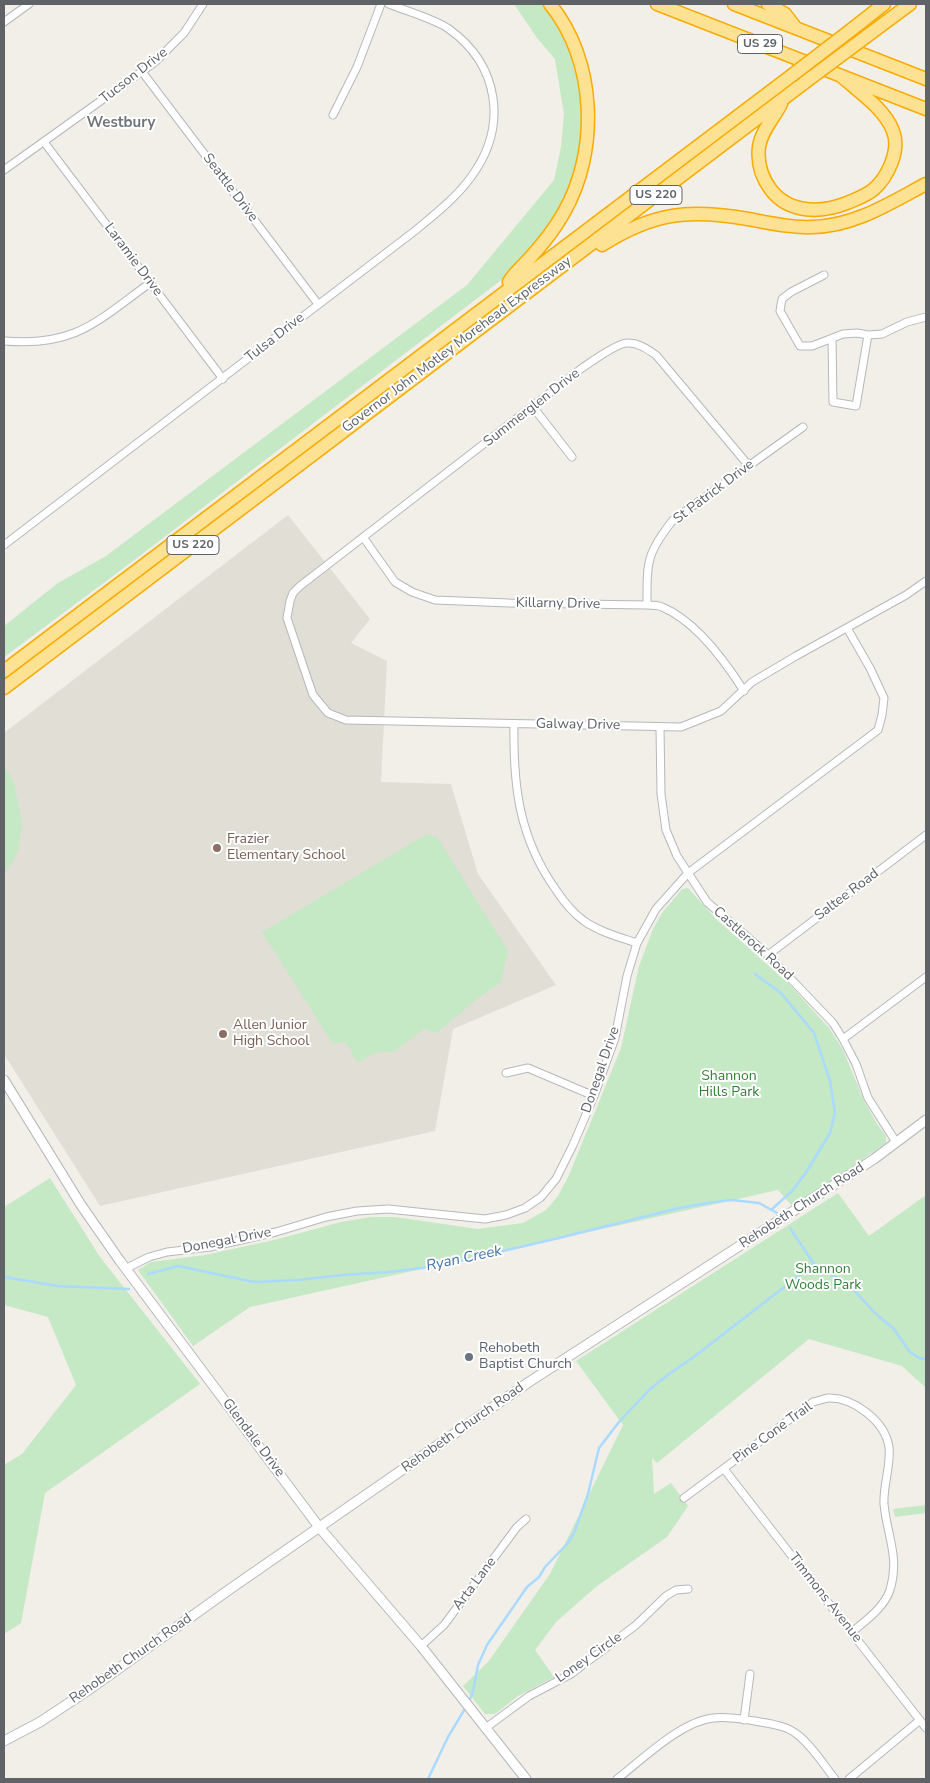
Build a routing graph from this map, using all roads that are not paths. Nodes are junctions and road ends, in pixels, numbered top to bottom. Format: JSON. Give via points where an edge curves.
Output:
{"nodes":[{"id":1,"x":29,"y":4,"type":"edge"},
{"id":2,"x":203,"y":4,"type":"edge"},
{"id":3,"x":382,"y":4,"type":"edge"},
{"id":4,"x":389,"y":4,"type":"edge"},
{"id":5,"x":550,"y":4,"type":"edge"},
{"id":6,"x":657,"y":4,"type":"edge"},
{"id":7,"x":734,"y":4,"type":"edge"},
{"id":8,"x":768,"y":4,"type":"edge"},
{"id":9,"x":871,"y":4,"type":"edge"},
{"id":10,"x":884,"y":4,"type":"edge"},
{"id":11,"x":910,"y":4,"type":"edge"},
{"id":12,"x":866,"y":18,"type":"junction"},
{"id":13,"x":4,"y":22,"type":"edge"},
{"id":14,"x":797,"y":28,"type":"junction"},
{"id":15,"x":142,"y":72,"type":"junction"},
{"id":16,"x":841,"y":76,"type":"junction"},
{"id":17,"x":926,"y":79,"type":"edge"},
{"id":18,"x":783,"y":99,"type":"junction"},
{"id":19,"x":926,"y":109,"type":"edge"},
{"id":20,"x":333,"y":115,"type":"dead end"},
{"id":21,"x":44,"y":142,"type":"junction"},
{"id":22,"x":4,"y":170,"type":"edge"},
{"id":23,"x":926,"y":184,"type":"edge"},
{"id":24,"x":824,"y":275,"type":"dead end"},
{"id":25,"x":150,"y":283,"type":"junction"},
{"id":26,"x":528,"y":292,"type":"junction"},
{"id":27,"x":502,"y":294,"type":"junction"},
{"id":28,"x":318,"y":304,"type":"junction"},
{"id":29,"x":926,"y":317,"type":"edge"},
{"id":30,"x":868,"y":335,"type":"junction"},
{"id":31,"x":832,"y":338,"type":"junction"},
{"id":32,"x":4,"y":341,"type":"edge"},
{"id":33,"x":223,"y":379,"type":"junction"},
{"id":34,"x":534,"y":407,"type":"junction"},
{"id":35,"x":803,"y":427,"type":"dead end"},
{"id":36,"x":572,"y":457,"type":"dead end"},
{"id":37,"x":749,"y":466,"type":"junction"},
{"id":38,"x":363,"y":537,"type":"junction"},
{"id":39,"x":4,"y":545,"type":"edge"},
{"id":40,"x":926,"y":581,"type":"edge"},
{"id":41,"x":300,"y":586,"type":"joint"},
{"id":42,"x":647,"y":604,"type":"junction"},
{"id":43,"x":847,"y":628,"type":"junction"},
{"id":44,"x":4,"y":671,"type":"edge"},
{"id":45,"x":4,"y":688,"type":"edge"},
{"id":46,"x":744,"y":691,"type":"junction"},
{"id":47,"x":514,"y":724,"type":"junction"},
{"id":48,"x":660,"y":728,"type":"junction"},
{"id":49,"x":926,"y":835,"type":"edge"},
{"id":50,"x":688,"y":874,"type":"junction"},
{"id":51,"x":637,"y":943,"type":"junction"},
{"id":52,"x":768,"y":954,"type":"junction"},
{"id":53,"x":926,"y":977,"type":"edge"},
{"id":54,"x":844,"y":1039,"type":"junction"},
{"id":55,"x":506,"y":1073,"type":"dead end"},
{"id":56,"x":4,"y":1080,"type":"edge"},
{"id":57,"x":594,"y":1096,"type":"junction"},
{"id":58,"x":926,"y":1120,"type":"edge"},
{"id":59,"x":896,"y":1142,"type":"junction"},
{"id":60,"x":127,"y":1268,"type":"junction"},
{"id":61,"x":724,"y":1469,"type":"junction"},
{"id":62,"x":684,"y":1498,"type":"dead end"},
{"id":63,"x":526,"y":1520,"type":"dead end"},
{"id":64,"x":319,"y":1527,"type":"junction"},
{"id":65,"x":688,"y":1589,"type":"dead end"},
{"id":66,"x":852,"y":1632,"type":"junction"},
{"id":67,"x":421,"y":1646,"type":"junction"},
{"id":68,"x":750,"y":1674,"type":"dead end"},
{"id":69,"x":744,"y":1720,"type":"junction"},
{"id":70,"x":920,"y":1720,"type":"junction"},
{"id":71,"x":487,"y":1727,"type":"junction"},
{"id":72,"x":926,"y":1728,"type":"edge"},
{"id":73,"x":4,"y":1741,"type":"edge"},
{"id":74,"x":526,"y":1779,"type":"edge"},
{"id":75,"x":618,"y":1779,"type":"edge"},
{"id":76,"x":835,"y":1779,"type":"edge"},
{"id":77,"x":849,"y":1779,"type":"edge"}],
"edges":[{"from":1,"to":13,"type":"street"},
{"from":2,"to":15,"type":"street","name":"Tucson Drive","via":[[173,46]]},
{"from":3,"to":20,"type":"street","via":[[357,67]]},
{"from":4,"to":28,"type":"street","name":"Tulsa Drive","via":[[448,29],[477,56],[488,76],[495,120],[482,159],[471,178],[448,203]]},
{"from":5,"to":27,"type":"highway","via":[[570,38],[583,72],[588,108],[583,160],[565,212],[546,241],[512,277]]},
{"from":6,"to":16,"type":"highway","number":"US 29"},
{"from":7,"to":14,"type":"highway","number":"US 29"},
{"from":8,"to":14,"type":"highway","via":[[785,14]]},
{"from":9,"to":12,"type":"highway"},
{"from":10,"to":12,"type":"highway","name":"Governor John Motley Morehead Expressway","number":"US 220"},
{"from":11,"to":18,"type":"highway","name":"Governor John Motley Morehead Expressway","number":"US 220","bridge":true},
{"from":12,"to":27,"type":"highway","name":"Governor John Motley Morehead Expressway","number":"US 220","bridge":true},
{"from":14,"to":17,"type":"highway","number":"US 29"},
{"from":15,"to":21,"type":"street","name":"Tucson Drive"},
{"from":15,"to":28,"type":"street","name":"Seattle Drive"},
{"from":16,"to":18,"type":"highway","via":[[877,108],[894,132],[894,157],[885,178],[860,198],[820,210],[803,209],[778,198],[765,183],[759,165],[759,146]]},
{"from":16,"to":19,"type":"highway","number":"US 29"},
{"from":18,"to":26,"type":"highway","name":"Governor John Motley Morehead Expressway","number":"US 220"},
{"from":21,"to":22,"type":"street","name":"Tucson Drive"},
{"from":21,"to":25,"type":"street","name":"Laramie Drive"},
{"from":23,"to":26,"type":"highway","via":[[864,216],[831,225],[794,227],[705,213],[657,219],[616,236]]},
{"from":24,"to":31,"type":"street","via":[[790,292],[782,299],[780,311],[800,346],[812,346]]},
{"from":25,"to":32,"type":"street","via":[[93,325],[68,337],[40,343]]},
{"from":25,"to":33,"type":"street","name":"Laramie Drive"},
{"from":26,"to":45,"type":"highway","name":"Governor John Motley Morehead Expressway","number":"US 220"},
{"from":27,"to":44,"type":"highway","name":"Governor John Motley Morehead Expressway","number":"US 220"},
{"from":28,"to":33,"type":"street","name":"Tulsa Drive"},
{"from":29,"to":30,"type":"street","via":[[906,322],[882,334]]},
{"from":30,"to":31,"type":"street","via":[[843,334]]},
{"from":30,"to":31,"type":"street","via":[[856,406],[833,402]]},
{"from":33,"to":39,"type":"street","name":"Tulsa Drive"},
{"from":34,"to":36,"type":"street"},
{"from":34,"to":37,"type":"street","name":"Summerglen Drive","via":[[582,368],[605,354],[626,343],[641,346],[656,355]]},
{"from":34,"to":38,"type":"street","name":"Summerglen Drive"},
{"from":35,"to":37,"type":"street","name":"St Patrick Drive"},
{"from":37,"to":42,"type":"street","name":"St Patrick Drive","via":[[673,520],[658,539],[647,568]]},
{"from":38,"to":41,"type":"street","name":"Summerglen Drive"},
{"from":38,"to":42,"type":"street","name":"Killarny Drive","via":[[395,582],[435,600],[509,604]]},
{"from":40,"to":43,"type":"street","name":"Galway Drive"},
{"from":41,"to":47,"type":"street","name":"Galway Drive","via":[[290,601],[288,618],[313,695],[328,713],[346,720]]},
{"from":42,"to":46,"type":"street","name":"Killarny Drive","via":[[661,606],[681,618],[712,646]]},
{"from":43,"to":46,"type":"street","name":"Galway Drive","via":[[752,682]]},
{"from":43,"to":50,"type":"street","name":"Donegal Drive","via":[[884,698],[878,730]]},
{"from":46,"to":48,"type":"street","name":"Galway Drive","via":[[711,717],[681,728]]},
{"from":47,"to":48,"type":"street","name":"Galway Drive"},
{"from":47,"to":51,"type":"street","via":[[517,798],[526,834],[546,876],[583,921]]},
{"from":48,"to":50,"type":"street","name":"Castlerock Road","via":[[661,794],[666,830]]},
{"from":49,"to":52,"type":"street","name":"Saltee Road"},
{"from":50,"to":51,"type":"street","name":"Donegal Drive","via":[[656,909]]},
{"from":50,"to":52,"type":"street","name":"Castlerock Road","via":[[707,902]]},
{"from":51,"to":57,"type":"street","name":"Donegal Drive","via":[[615,1038]]},
{"from":52,"to":54,"type":"street","name":"Castlerock Road"},
{"from":53,"to":54,"type":"street"},
{"from":54,"to":59,"type":"street","name":"Castlerock Road","via":[[868,1098]]},
{"from":55,"to":57,"type":"street","via":[[528,1068]]},
{"from":56,"to":60,"type":"street","name":"Glendale Drive","via":[[86,1212]]},
{"from":57,"to":60,"type":"street","name":"Donegal Drive","via":[[556,1179],[541,1197],[506,1215],[485,1219],[388,1209],[357,1211],[210,1247],[167,1252]]},
{"from":58,"to":59,"type":"street","name":"Rehobeth Church Road"},
{"from":59,"to":64,"type":"street","name":"Rehobeth Church Road","via":[[529,1382]]},
{"from":60,"to":64,"type":"street","name":"Glendale Drive"},
{"from":61,"to":62,"type":"street","name":"Pine Cone Trail"},
{"from":61,"to":66,"type":"street","name":"Timmons Avenue"},
{"from":61,"to":66,"type":"street","name":"Pine Cone Trail","via":[[813,1402],[828,1398],[847,1402],[872,1417],[889,1446],[884,1503],[894,1554],[893,1573],[889,1592],[880,1607]]},
{"from":63,"to":67,"type":"street","name":"Arta Lane","via":[[517,1527],[444,1625]]},
{"from":64,"to":67,"type":"street","name":"Glendale Drive"},
{"from":64,"to":73,"type":"street","name":"Rehobeth Church Road","via":[[87,1691]]},
{"from":65,"to":71,"type":"street","name":"Loney Circle","via":[[676,1590],[666,1596],[636,1625],[571,1674],[529,1696]]},
{"from":66,"to":70,"type":"street","name":"Timmons Avenue"},
{"from":67,"to":71,"type":"street","name":"Glendale Drive"},
{"from":68,"to":69,"type":"street"},
{"from":69,"to":75,"type":"street","via":[[714,1718],[698,1721],[678,1731]]},
{"from":69,"to":76,"type":"street","via":[[772,1724],[797,1734]]},
{"from":70,"to":72,"type":"street","name":"Timmons Avenue"},
{"from":70,"to":77,"type":"street"},
{"from":71,"to":74,"type":"street","name":"Glendale Drive"}]}
